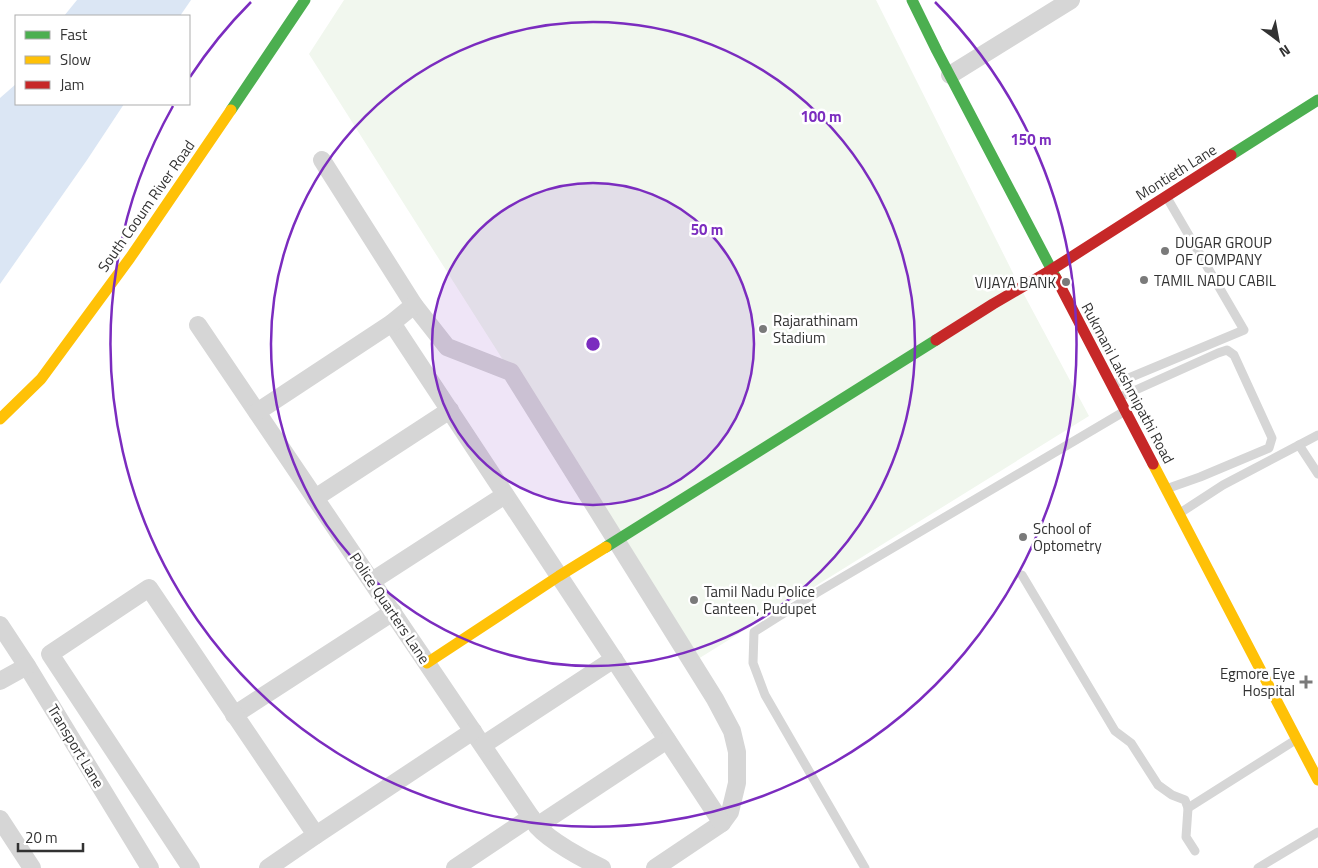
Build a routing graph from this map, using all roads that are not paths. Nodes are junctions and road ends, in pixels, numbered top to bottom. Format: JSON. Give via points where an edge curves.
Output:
{"nodes":[{"id":1,"x":305,"y":0,"type":"edge"},
{"id":2,"x":912,"y":0,"type":"edge"},
{"id":3,"x":1071,"y":0,"type":"edge"},
{"id":4,"x":950,"y":75,"type":"junction"},
{"id":5,"x":1318,"y":100,"type":"edge"},
{"id":6,"x":322,"y":160,"type":"dead end"},
{"id":7,"x":1166,"y":196,"type":"junction"},
{"id":8,"x":1052,"y":270,"type":"junction"},
{"id":9,"x":414,"y":305,"type":"junction"},
{"id":10,"x":392,"y":323,"type":"junction"},
{"id":11,"x":198,"y":325,"type":"dead end"},
{"id":12,"x":1112,"y":385,"type":"junction"},
{"id":13,"x":1118,"y":398,"type":"junction"},
{"id":14,"x":450,"y":410,"type":"junction"},
{"id":15,"x":1125,"y":411,"type":"junction"},
{"id":16,"x":257,"y":412,"type":"junction"},
{"id":17,"x":0,"y":419,"type":"edge"},
{"id":18,"x":1318,"y":435,"type":"edge"},
{"id":19,"x":1299,"y":445,"type":"junction"},
{"id":20,"x":1318,"y":474,"type":"edge"},
{"id":21,"x":1166,"y":489,"type":"junction"},
{"id":22,"x":505,"y":495,"type":"junction"},
{"id":23,"x":315,"y":498,"type":"junction"},
{"id":24,"x":1179,"y":513,"type":"junction"},
{"id":25,"x":617,"y":540,"type":"junction"},
{"id":26,"x":1022,"y":575,"type":"dead end"},
{"id":27,"x":559,"y":576,"type":"junction"},
{"id":28,"x":372,"y":582,"type":"junction"},
{"id":29,"x":393,"y":612,"type":"junction"},
{"id":30,"x":0,"y":625,"type":"edge"},
{"id":31,"x":614,"y":660,"type":"junction"},
{"id":32,"x":427,"y":663,"type":"junction"},
{"id":33,"x":27,"y":666,"type":"junction"},
{"id":34,"x":0,"y":681,"type":"edge"},
{"id":35,"x":234,"y":715,"type":"junction"},
{"id":36,"x":478,"y":738,"type":"junction"},
{"id":37,"x":1297,"y":739,"type":"junction"},
{"id":38,"x":667,"y":740,"type":"junction"},
{"id":39,"x":1318,"y":780,"type":"edge"},
{"id":40,"x":1188,"y":808,"type":"junction"},
{"id":41,"x":0,"y":819,"type":"edge"},
{"id":42,"x":534,"y":822,"type":"junction"},
{"id":43,"x":722,"y":823,"type":"junction"},
{"id":44,"x":1318,"y":832,"type":"edge"},
{"id":45,"x":316,"y":835,"type":"junction"},
{"id":46,"x":1195,"y":851,"type":"dead end"},
{"id":47,"x":32,"y":868,"type":"edge"},
{"id":48,"x":150,"y":868,"type":"edge"},
{"id":49,"x":191,"y":868,"type":"edge"},
{"id":50,"x":268,"y":868,"type":"edge"},
{"id":51,"x":455,"y":868,"type":"edge"},
{"id":52,"x":602,"y":868,"type":"edge"},
{"id":53,"x":655,"y":868,"type":"edge"},
{"id":54,"x":865,"y":868,"type":"edge"},
{"id":55,"x":1258,"y":868,"type":"edge"}],
"edges":[{"from":1,"to":17,"type":"street","name":"South Cooum River Road","via":[[130,258],[41,379]]},
{"from":2,"to":4,"type":"street","name":"Rukmani Lakshmipathi Road"},
{"from":3,"to":4,"type":"street"},
{"from":4,"to":8,"type":"street","name":"Rukmani Lakshmipathi Road"},
{"from":5,"to":7,"type":"street","name":"Montieth Lane"},
{"from":6,"to":9,"type":"street"},
{"from":7,"to":8,"type":"street","name":"Montieth Lane"},
{"from":7,"to":12,"type":"lane","via":[[1244,330]]},
{"from":8,"to":12,"type":"street","name":"Rukmani Lakshmipathi Road"},
{"from":8,"to":25,"type":"street","name":"Montieth Lane"},
{"from":9,"to":10,"type":"street"},
{"from":9,"to":25,"type":"street","via":[[447,347],[511,372]]},
{"from":10,"to":14,"type":"street"},
{"from":10,"to":16,"type":"street"},
{"from":11,"to":16,"type":"street","name":"Police Quarters Lane"},
{"from":12,"to":13,"type":"street","name":"Rukmani Lakshmipathi Road"},
{"from":13,"to":15,"type":"street","name":"Rukmani Lakshmipathi Road"},
{"from":13,"to":21,"type":"lane","via":[[1218,353],[1227,350],[1234,355],[1272,438],[1269,448]]},
{"from":14,"to":22,"type":"street"},
{"from":14,"to":23,"type":"street"},
{"from":15,"to":21,"type":"street","name":"Rukmani Lakshmipathi Road"},
{"from":15,"to":54,"type":"lane","via":[[754,632],[753,663],[764,696]]},
{"from":16,"to":23,"type":"street","name":"Police Quarters Lane"},
{"from":18,"to":19,"type":"lane"},
{"from":19,"to":20,"type":"lane"},
{"from":19,"to":24,"type":"lane","via":[[1223,485]]},
{"from":21,"to":24,"type":"street","name":"Rukmani Lakshmipathi Road"},
{"from":22,"to":27,"type":"street"},
{"from":22,"to":28,"type":"street"},
{"from":23,"to":28,"type":"street","name":"Police Quarters Lane"},
{"from":24,"to":37,"type":"street","name":"Rukmani Lakshmipathi Road"},
{"from":25,"to":27,"type":"street","name":"Montieth Lane"},
{"from":25,"to":43,"type":"street","via":[[732,730],[737,752],[737,783],[730,812]]},
{"from":26,"to":40,"type":"lane","via":[[1115,731],[1131,743],[1158,785],[1185,800]]},
{"from":27,"to":31,"type":"street"},
{"from":27,"to":32,"type":"street","name":"Montieth Lane"},
{"from":28,"to":29,"type":"street","name":"Police Quarters Lane"},
{"from":29,"to":32,"type":"street","name":"Police Quarters Lane"},
{"from":29,"to":35,"type":"street"},
{"from":30,"to":33,"type":"street","name":"Transport Lane"},
{"from":31,"to":36,"type":"street"},
{"from":31,"to":38,"type":"street"},
{"from":32,"to":36,"type":"street","name":"Police Quarters Lane"},
{"from":33,"to":34,"type":"street"},
{"from":33,"to":48,"type":"street","name":"Transport Lane"},
{"from":35,"to":45,"type":"street"},
{"from":35,"to":49,"type":"street","via":[[149,588],[50,654]]},
{"from":36,"to":42,"type":"street","name":"Police Quarters Lane"},
{"from":36,"to":45,"type":"street"},
{"from":37,"to":39,"type":"street","name":"Rukmani Lakshmipathi Road"},
{"from":37,"to":40,"type":"lane"},
{"from":38,"to":42,"type":"street"},
{"from":38,"to":43,"type":"street"},
{"from":40,"to":46,"type":"lane","via":[[1186,837]]},
{"from":41,"to":47,"type":"street"},
{"from":42,"to":51,"type":"street"},
{"from":42,"to":52,"type":"street","name":"Police Quarters Lane","via":[[541,831]]},
{"from":43,"to":53,"type":"street"},
{"from":44,"to":55,"type":"lane"},
{"from":45,"to":50,"type":"street"}]}
